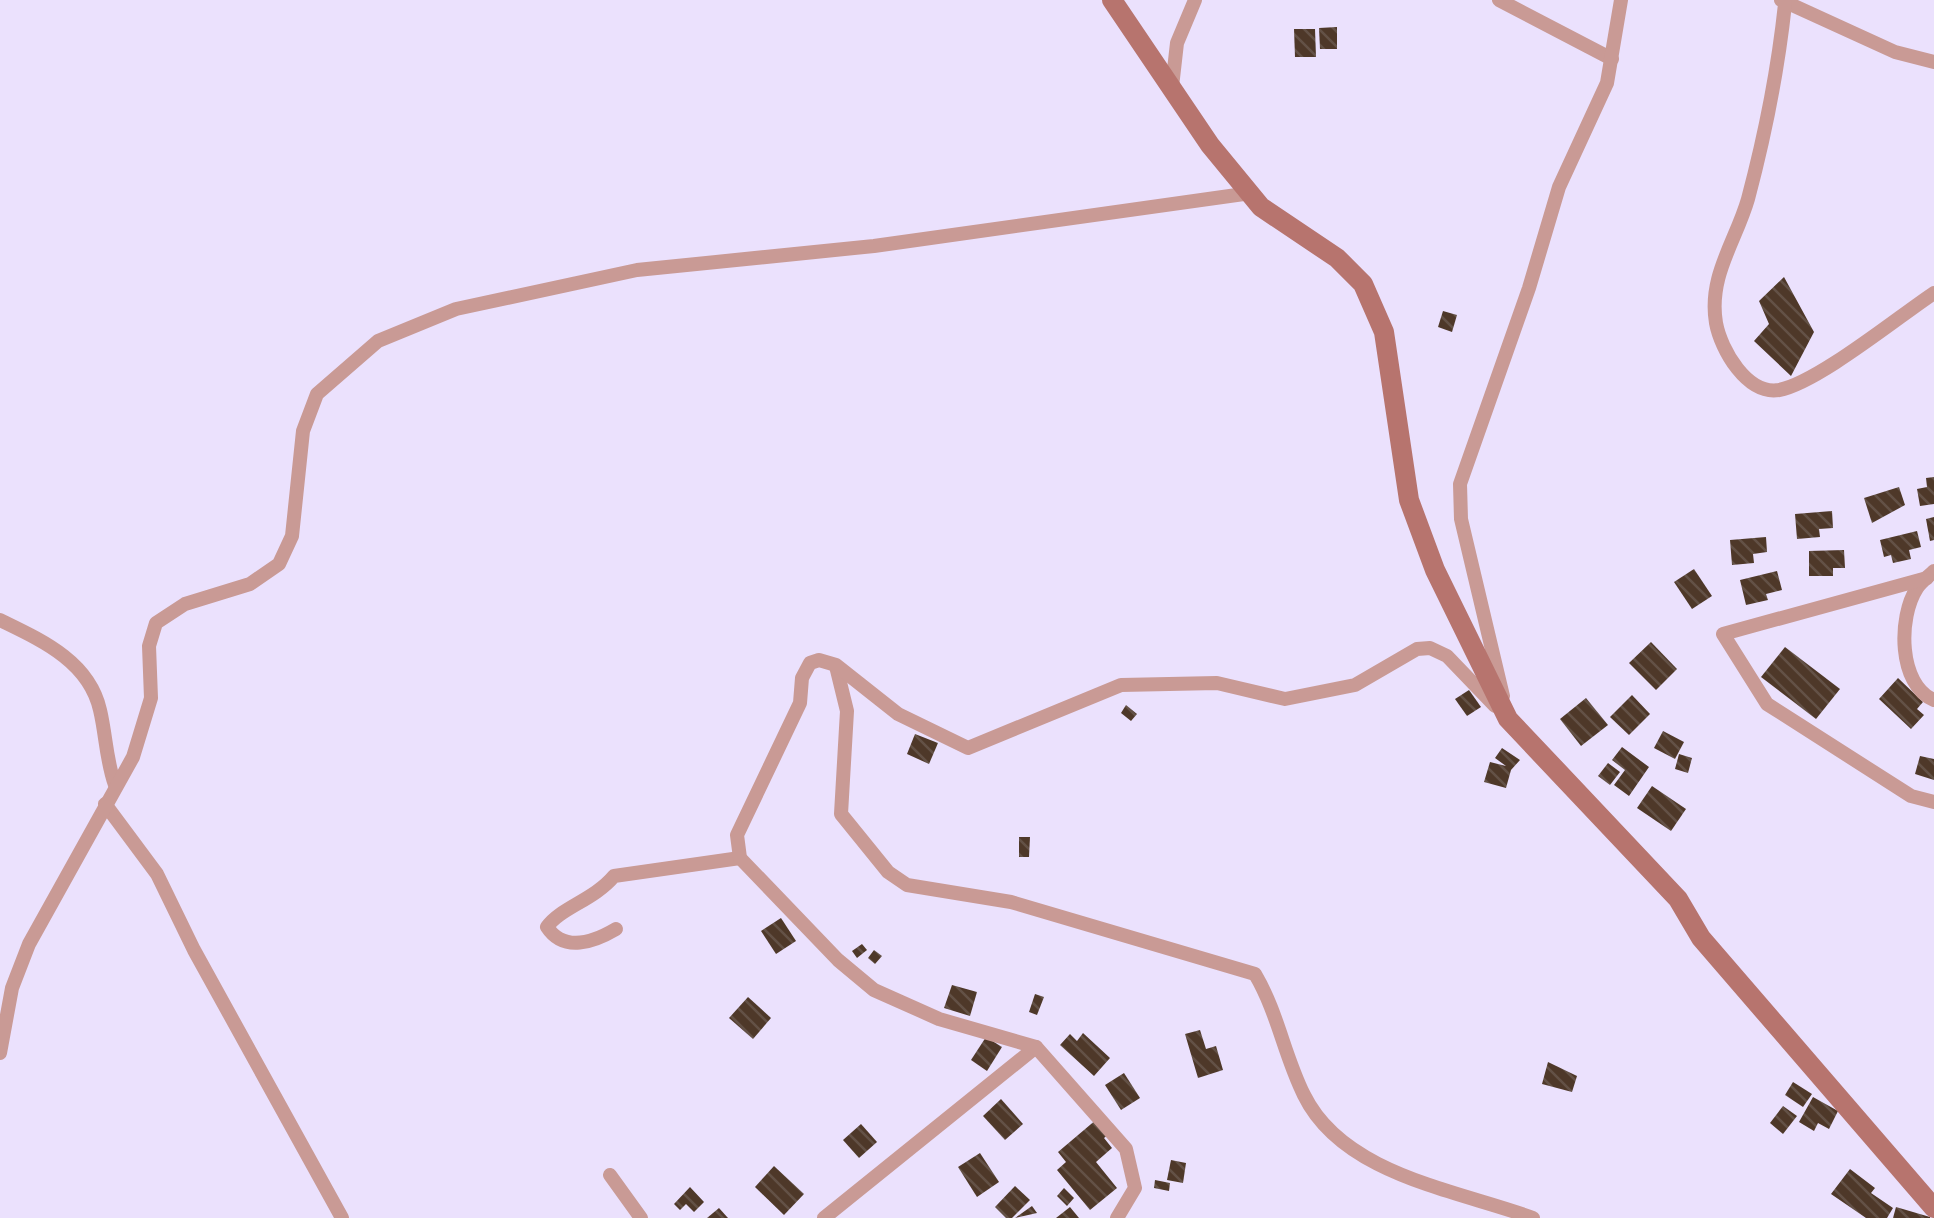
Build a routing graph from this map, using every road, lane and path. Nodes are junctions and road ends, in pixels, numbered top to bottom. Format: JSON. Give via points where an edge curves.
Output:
{"nodes":[{"id":1,"x":1112,"y":0,"type":"edge"},
{"id":2,"x":1196,"y":0,"type":"edge"},
{"id":3,"x":1500,"y":0,"type":"edge"},
{"id":4,"x":1630,"y":0,"type":"edge"},
{"id":5,"x":1783,"y":2,"type":"edge"},
{"id":6,"x":1621,"y":7,"type":"edge"},
{"id":7,"x":1612,"y":59,"type":"junction"},
{"id":8,"x":1934,"y":62,"type":"edge"},
{"id":9,"x":1172,"y":88,"type":"junction"},
{"id":10,"x":1251,"y":193,"type":"junction"},
{"id":11,"x":1934,"y":293,"type":"edge"},
{"id":12,"x":1930,"y":574,"type":"edge"},
{"id":13,"x":0,"y":620,"type":"edge"},
{"id":14,"x":836,"y":665,"type":"junction"},
{"id":15,"x":1934,"y":700,"type":"edge"},
{"id":16,"x":1508,"y":719,"type":"junction"},
{"id":17,"x":116,"y":786,"type":"junction"},
{"id":18,"x":1934,"y":802,"type":"edge"},
{"id":19,"x":105,"y":804,"type":"junction"},
{"id":20,"x":740,"y":858,"type":"junction"},
{"id":21,"x":616,"y":929,"type":"dead end"},
{"id":22,"x":1036,"y":1048,"type":"junction"},
{"id":23,"x":0,"y":1053,"type":"edge"},
{"id":24,"x":610,"y":1175,"type":"dead end"},
{"id":25,"x":1934,"y":1208,"type":"edge"},
{"id":26,"x":342,"y":1218,"type":"edge"},
{"id":27,"x":641,"y":1218,"type":"edge"},
{"id":28,"x":824,"y":1218,"type":"edge"},
{"id":29,"x":1117,"y":1218,"type":"edge"},
{"id":30,"x":1534,"y":1218,"type":"edge"}],
"edges":[{"from":1,"to":9,"type":"street"},
{"from":2,"to":9,"type":"street","via":[[1177,43]]},
{"from":3,"to":7,"type":"street"},
{"from":4,"to":6,"type":"street"},
{"from":5,"to":8,"type":"street","via":[[1895,52]]},
{"from":5,"to":11,"type":"street","via":[[1778,77],[1747,203],[1718,280],[1716,322],[1726,351],[1749,382],[1776,391],[1805,380]]},
{"from":6,"to":7,"type":"street"},
{"from":7,"to":16,"type":"street","via":[[1559,187],[1460,484],[1462,519]]},
{"from":9,"to":10,"type":"street"},
{"from":10,"to":16,"type":"street","via":[[1338,258],[1375,304],[1409,500],[1435,570]]},
{"from":10,"to":17,"type":"street","via":[[874,246],[637,270],[456,309],[378,341],[317,394],[303,431],[292,536],[280,564],[156,624],[149,646],[151,698],[133,757]]},
{"from":12,"to":15,"type":"street","via":[[1915,590],[1904,633],[1908,666]]},
{"from":12,"to":18,"type":"street","via":[[1722,634],[1767,704],[1911,796]]},
{"from":13,"to":17,"type":"street","via":[[86,674]]},
{"from":14,"to":16,"type":"street","via":[[898,714],[968,748],[1121,685],[1216,683],[1285,699],[1356,685],[1430,648],[1447,656]]},
{"from":14,"to":20,"type":"street","via":[[819,660],[802,678],[800,704],[737,835]]},
{"from":14,"to":30,"type":"street","via":[[847,711],[841,814],[888,872],[907,884],[1012,902],[1255,974],[1273,1005],[1304,1096],[1331,1132],[1383,1167]]},
{"from":16,"to":25,"type":"street","via":[[1678,898],[1700,938]]},
{"from":17,"to":19,"type":"street"},
{"from":19,"to":23,"type":"street","via":[[29,944],[12,988]]},
{"from":19,"to":26,"type":"street","via":[[157,874]]},
{"from":20,"to":21,"type":"street","via":[[614,876],[600,894],[548,927],[554,937],[574,944]]},
{"from":20,"to":22,"type":"street","via":[[874,990],[939,1019]]},
{"from":22,"to":28,"type":"street"},
{"from":22,"to":29,"type":"street","via":[[1126,1149],[1135,1188]]},
{"from":24,"to":27,"type":"street"}]}
